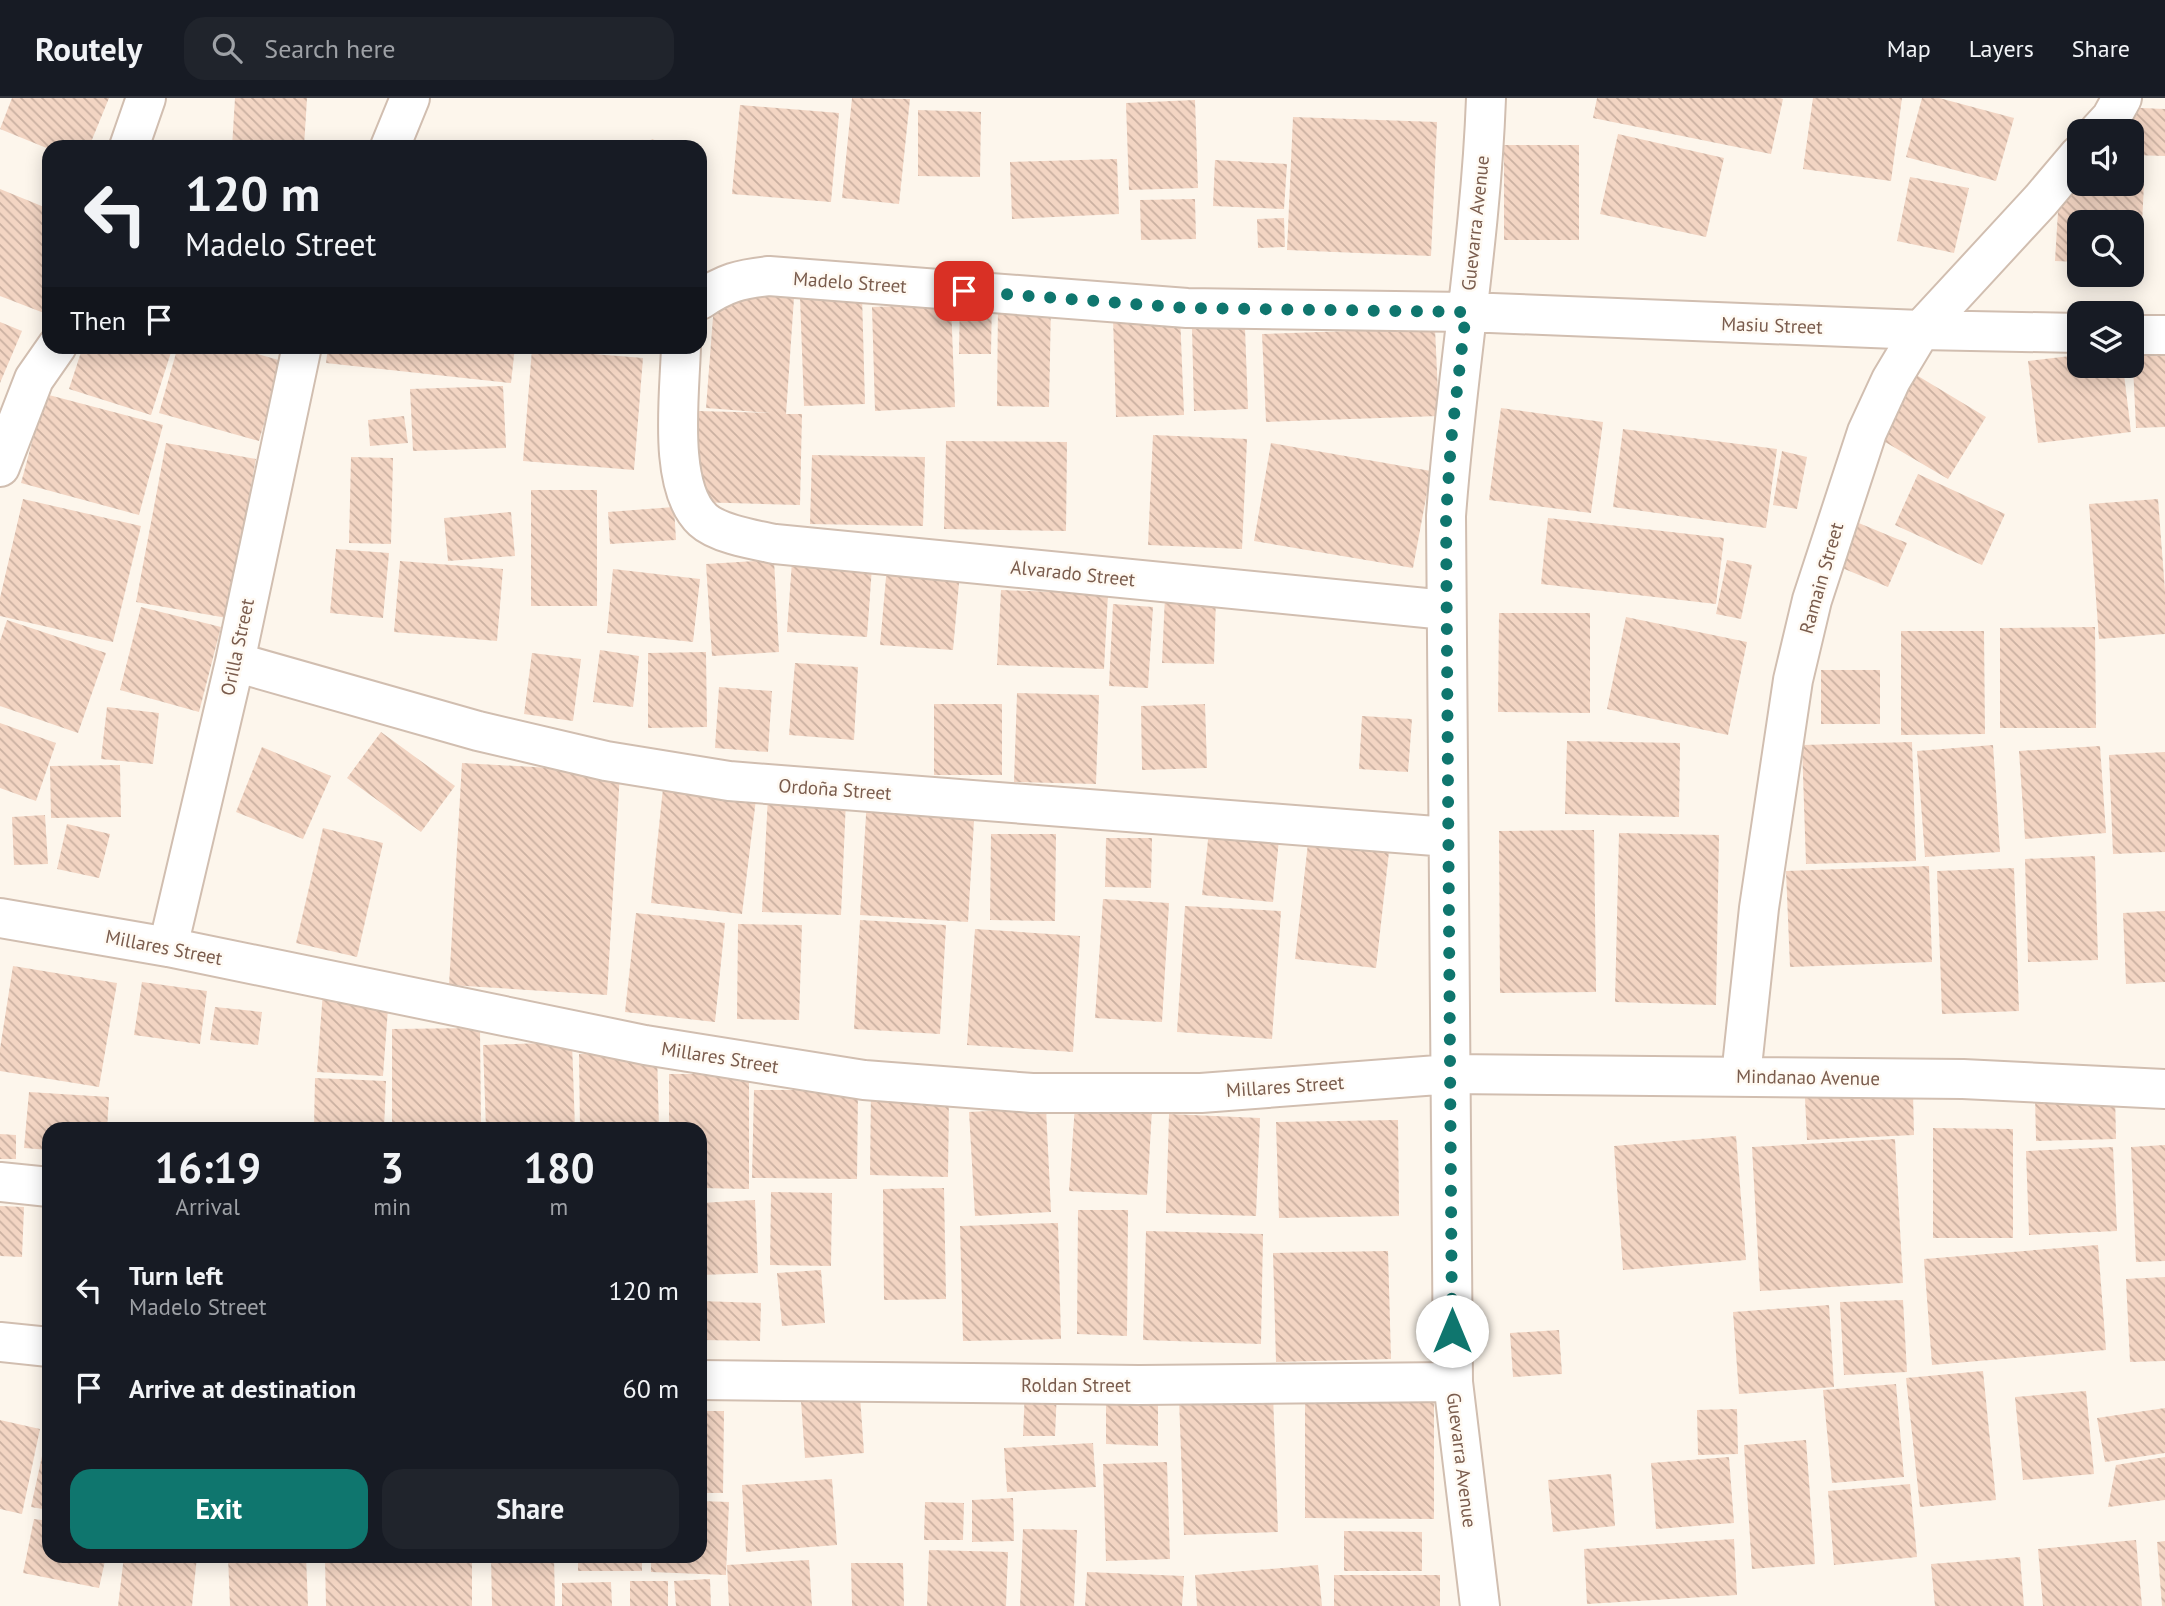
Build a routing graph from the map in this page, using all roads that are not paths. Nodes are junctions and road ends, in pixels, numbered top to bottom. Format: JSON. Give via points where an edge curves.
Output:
{"nodes":[{"id":1,"x":146,"y":98,"type":"edge"},
{"id":2,"x":410,"y":98,"type":"edge"},
{"id":3,"x":2122,"y":98,"type":"edge"},
{"id":4,"x":1482,"y":99,"type":"edge"},
{"id":5,"x":2109,"y":119,"type":"edge"},
{"id":6,"x":131,"y":140,"type":"edge"},
{"id":7,"x":393,"y":140,"type":"edge"},
{"id":8,"x":2067,"y":169,"type":"edge"},
{"id":9,"x":707,"y":295,"type":"edge"},
{"id":10,"x":1466,"y":312,"type":"junction"},
{"id":11,"x":1921,"y":330,"type":"junction"},
{"id":12,"x":2067,"y":334,"type":"edge"},
{"id":13,"x":2144,"y":335,"type":"edge"},
{"id":14,"x":2165,"y":335,"type":"edge"},
{"id":15,"x":51,"y":354,"type":"edge"},
{"id":16,"x":300,"y":354,"type":"edge"},
{"id":17,"x":681,"y":354,"type":"edge"},
{"id":18,"x":0,"y":467,"type":"edge"},
{"id":19,"x":1446,"y":610,"type":"junction"},
{"id":20,"x":235,"y":662,"type":"junction"},
{"id":21,"x":1448,"y":837,"type":"junction"},
{"id":22,"x":0,"y":918,"type":"edge"},
{"id":23,"x":167,"y":947,"type":"junction"},
{"id":24,"x":1451,"y":1074,"type":"junction"},
{"id":25,"x":1741,"y":1076,"type":"junction"},
{"id":26,"x":2165,"y":1090,"type":"edge"},
{"id":27,"x":0,"y":1182,"type":"edge"},
{"id":28,"x":42,"y":1186,"type":"edge"},
{"id":29,"x":0,"y":1342,"type":"edge"},
{"id":30,"x":42,"y":1346,"type":"edge"},
{"id":31,"x":707,"y":1380,"type":"edge"},
{"id":32,"x":1453,"y":1382,"type":"junction"},
{"id":33,"x":1480,"y":1606,"type":"edge"}],
"edges":[{"from":1,"to":6,"type":"street"},
{"from":2,"to":7,"type":"street"},
{"from":3,"to":5,"type":"street"},
{"from":4,"to":10,"type":"street","name":"Guevarra Avenue","via":[[1480,198]]},
{"from":8,"to":11,"type":"street","name":"Ramain Street"},
{"from":9,"to":10,"type":"street","name":"Madelo Street","via":[[741,279],[769,276],[1187,308]]},
{"from":10,"to":11,"type":"street","name":"Masiu Street"},
{"from":10,"to":19,"type":"street","name":"Guevarra Avenue","via":[[1446,516]]},
{"from":11,"to":12,"type":"street","name":"Masiu Street"},
{"from":11,"to":25,"type":"street","name":"Ramain Street","via":[[1867,432],[1812,600],[1793,680],[1759,908]]},
{"from":13,"to":14,"type":"street"},
{"from":15,"to":18,"type":"street","via":[[34,379]]},
{"from":16,"to":20,"type":"street","name":"Orilla Street"},
{"from":17,"to":19,"type":"street","name":"Alvarado Street","via":[[678,454],[685,492],[703,520],[733,535],[775,544]]},
{"from":19,"to":21,"type":"street","name":"Guevarra Avenue"},
{"from":20,"to":21,"type":"street","name":"Ordoña Street","via":[[478,731],[606,761],[729,781]]},
{"from":20,"to":23,"type":"street","name":"Orilla Street"},
{"from":21,"to":24,"type":"street","name":"Guevarra Avenue"},
{"from":22,"to":23,"type":"street","name":"Millares Street"},
{"from":23,"to":24,"type":"street","name":"Millares Street","via":[[645,1045],[863,1080],[1032,1093],[1201,1093]]},
{"from":24,"to":25,"type":"street","name":"Mindanao Avenue"},
{"from":24,"to":32,"type":"street","name":"Guevarra Avenue"},
{"from":25,"to":26,"type":"street","name":"Mindanao Avenue","via":[[1964,1079]]},
{"from":27,"to":28,"type":"street"},
{"from":29,"to":30,"type":"street"},
{"from":31,"to":32,"type":"street","name":"Roldan Street","via":[[1139,1385]]},
{"from":32,"to":33,"type":"street","name":"Guevarra Avenue"}]}
